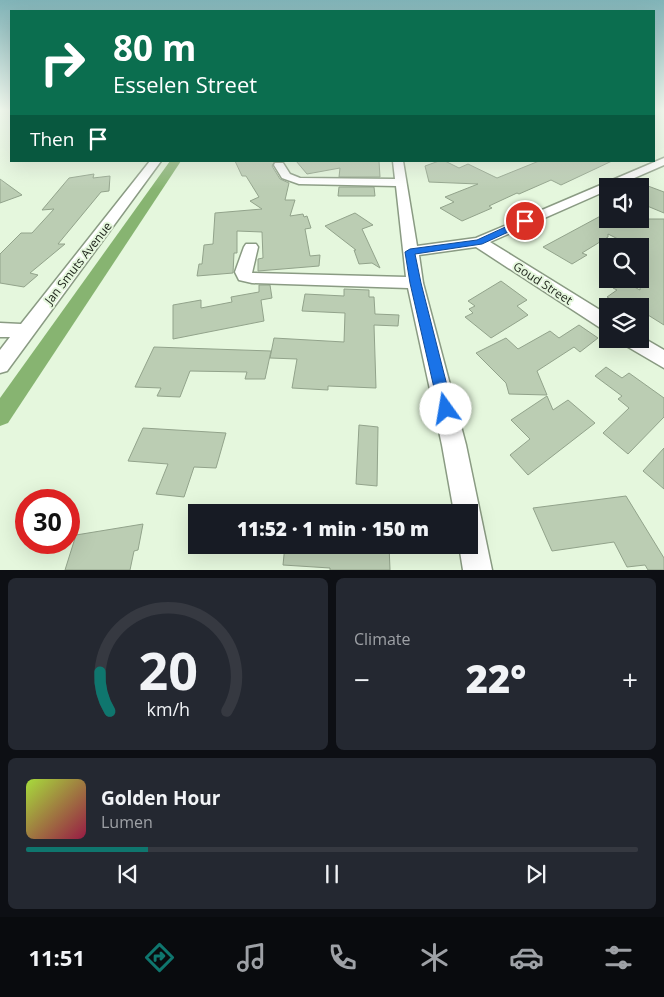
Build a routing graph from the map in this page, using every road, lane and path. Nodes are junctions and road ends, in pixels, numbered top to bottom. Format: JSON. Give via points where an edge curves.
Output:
{"nodes":[{"id":1,"x":664,"y":160,"type":"edge"},
{"id":2,"x":155,"y":162,"type":"edge"},
{"id":3,"x":398,"y":162,"type":"edge"},
{"id":4,"x":279,"y":165,"type":"dead end"},
{"id":5,"x":402,"y":183,"type":"junction"},
{"id":6,"x":479,"y":242,"type":"junction"},
{"id":7,"x":251,"y":246,"type":"dead end"},
{"id":8,"x":410,"y":252,"type":"junction"},
{"id":9,"x":415,"y":283,"type":"junction"},
{"id":10,"x":599,"y":318,"type":"edge"},
{"id":11,"x":0,"y":330,"type":"edge"},
{"id":12,"x":24,"y":331,"type":"junction"},
{"id":13,"x":645,"y":348,"type":"edge"},
{"id":14,"x":664,"y":360,"type":"edge"},
{"id":15,"x":0,"y":365,"type":"edge"},
{"id":16,"x":465,"y":504,"type":"edge"},
{"id":17,"x":475,"y":554,"type":"edge"},
{"id":18,"x":478,"y":570,"type":"edge"}],
"edges":[{"from":1,"to":6,"type":"street"},
{"from":2,"to":12,"type":"street","name":"Jan Smuts Avenue"},
{"from":3,"to":5,"type":"street"},
{"from":4,"to":5,"type":"street","via":[[286,176],[299,181]]},
{"from":5,"to":8,"type":"street"},
{"from":6,"to":8,"type":"street"},
{"from":6,"to":10,"type":"street","name":"Goud Street"},
{"from":7,"to":9,"type":"street","via":[[243,272],[252,278]]},
{"from":8,"to":9,"type":"street"},
{"from":9,"to":16,"type":"street"},
{"from":11,"to":12,"type":"street"},
{"from":12,"to":15,"type":"street","name":"Jan Smuts Avenue"},
{"from":13,"to":14,"type":"street"},
{"from":17,"to":18,"type":"street"}]}
